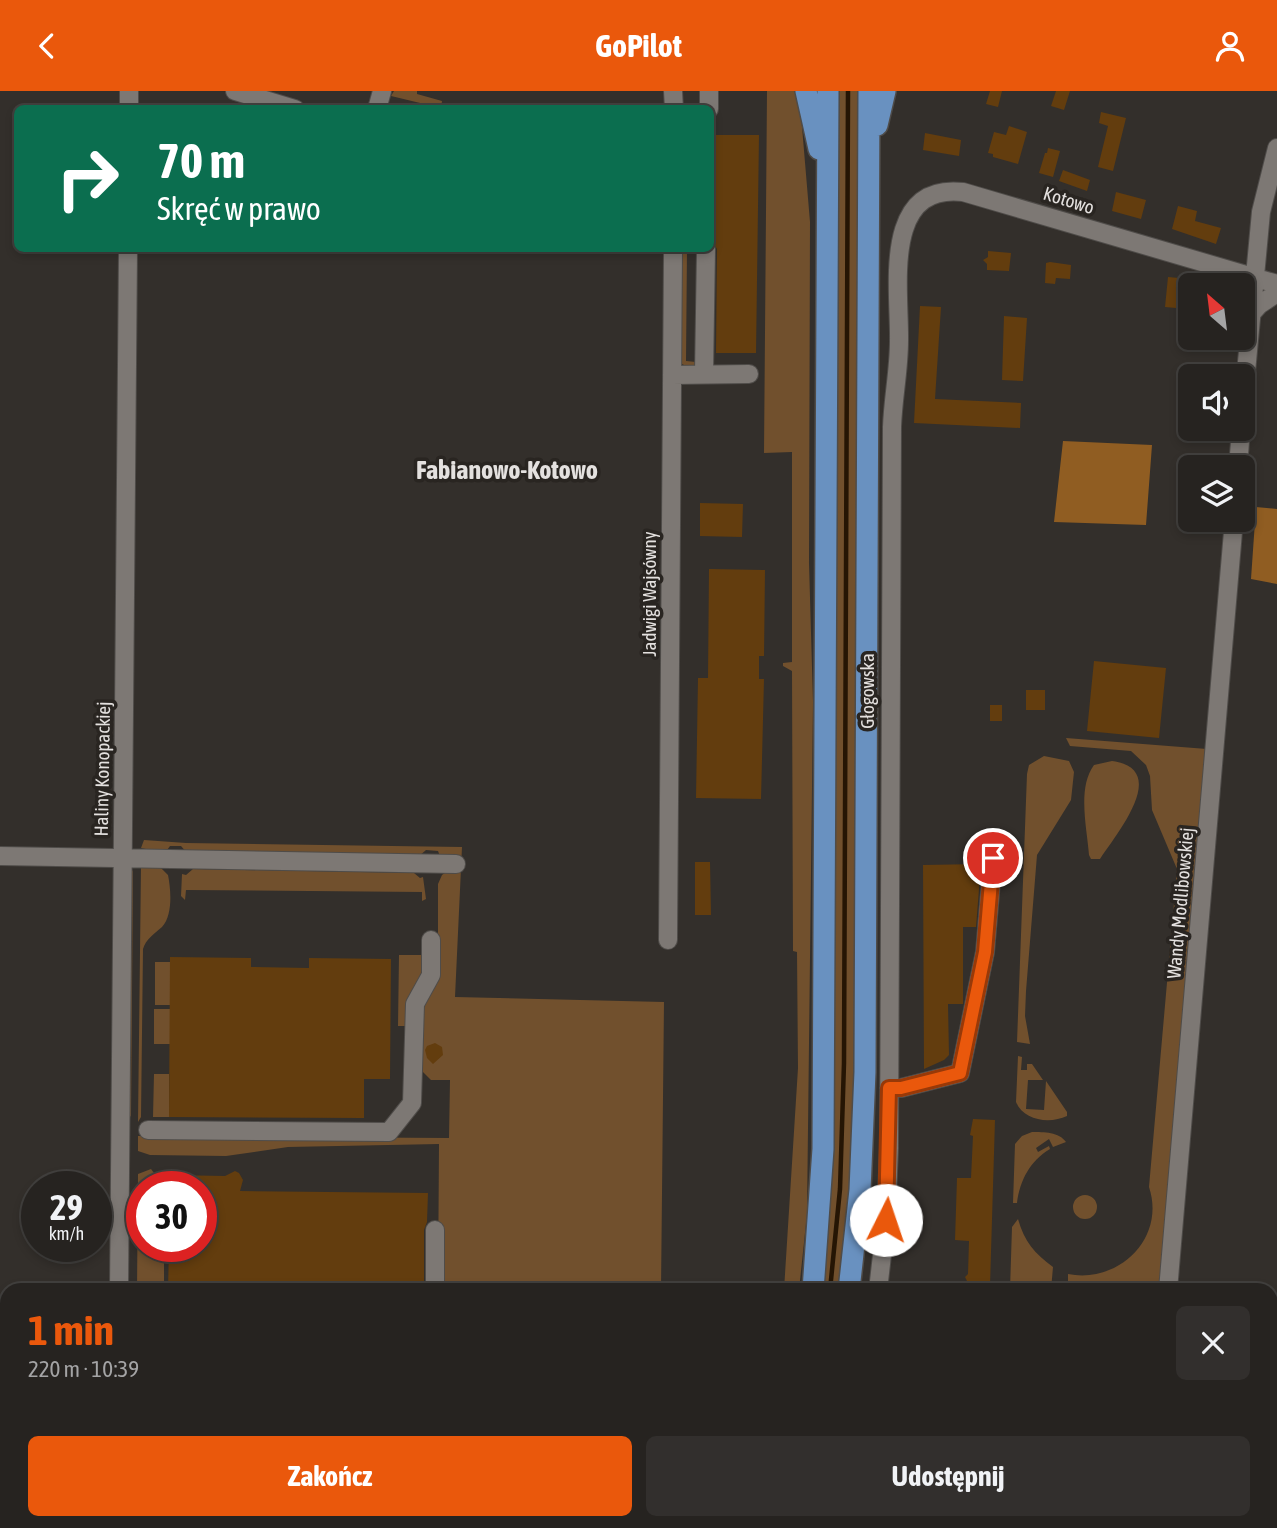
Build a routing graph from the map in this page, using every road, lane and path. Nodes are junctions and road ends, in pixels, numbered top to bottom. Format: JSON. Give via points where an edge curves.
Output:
{"nodes":[{"id":1,"x":235,"y":91,"type":"edge"},
{"id":2,"x":806,"y":91,"type":"edge"},
{"id":3,"x":828,"y":91,"type":"edge"},
{"id":4,"x":869,"y":91,"type":"edge"},
{"id":5,"x":886,"y":91,"type":"edge"},
{"id":6,"x":282,"y":105,"type":"edge"},
{"id":7,"x":1277,"y":148,"type":"edge"},
{"id":8,"x":869,"y":172,"type":"junction"},
{"id":9,"x":827,"y":189,"type":"junction"},
{"id":10,"x":1257,"y":245,"type":"junction"},
{"id":11,"x":128,"y":252,"type":"edge"},
{"id":12,"x":673,"y":252,"type":"edge"},
{"id":13,"x":706,"y":252,"type":"edge"},
{"id":14,"x":1223,"y":269,"type":"junction"},
{"id":15,"x":1238,"y":273,"type":"edge"},
{"id":16,"x":1254,"y":273,"type":"edge"},
{"id":17,"x":1255,"y":277,"type":"edge"},
{"id":18,"x":1277,"y":283,"type":"edge"},
{"id":19,"x":1277,"y":293,"type":"edge"},
{"id":20,"x":1255,"y":310,"type":"edge"},
{"id":21,"x":704,"y":373,"type":"junction"},
{"id":22,"x":749,"y":374,"type":"dead end"},
{"id":23,"x":673,"y":375,"type":"junction"},
{"id":24,"x":1233,"y":532,"type":"edge"},
{"id":25,"x":0,"y":856,"type":"edge"},
{"id":26,"x":122,"y":857,"type":"junction"},
{"id":27,"x":993,"y":858,"type":"dead end"},
{"id":28,"x":456,"y":864,"type":"dead end"},
{"id":29,"x":431,"y":940,"type":"dead end"},
{"id":30,"x":668,"y":940,"type":"dead end"},
{"id":31,"x":889,"y":1088,"type":"junction"},
{"id":32,"x":148,"y":1130,"type":"dead end"},
{"id":33,"x":435,"y":1230,"type":"dead end"},
{"id":34,"x":119,"y":1283,"type":"edge"},
{"id":35,"x":435,"y":1283,"type":"edge"},
{"id":36,"x":813,"y":1283,"type":"edge"},
{"id":37,"x":850,"y":1283,"type":"edge"},
{"id":38,"x":879,"y":1283,"type":"edge"},
{"id":39,"x":1169,"y":1283,"type":"edge"}],
"edges":[{"from":1,"to":6,"type":"street"},
{"from":2,"to":9,"type":"main road"},
{"from":3,"to":9,"type":"main road"},
{"from":4,"to":8,"type":"main road","name":"Głogowska"},
{"from":5,"to":8,"type":"main road"},
{"from":7,"to":10,"type":"street"},
{"from":8,"to":37,"type":"main road","name":"Głogowska","via":[[865,1072],[860,1190]]},
{"from":9,"to":36,"type":"main road","via":[[823,1149]]},
{"from":10,"to":14,"type":"street"},
{"from":10,"to":16,"type":"street"},
{"from":11,"to":26,"type":"street","name":"Haliny Konopackiej"},
{"from":12,"to":23,"type":"street","name":"Jadwigi Wajsówny"},
{"from":13,"to":21,"type":"street"},
{"from":14,"to":15,"type":"street","name":"Kotowo"},
{"from":14,"to":31,"type":"street","name":"Kotowo","via":[[963,192],[931,195],[908,216],[900,251],[892,427]]},
{"from":17,"to":18,"type":"street","name":"Kotowo"},
{"from":19,"to":20,"type":"street"},
{"from":21,"to":22,"type":"street"},
{"from":21,"to":23,"type":"street"},
{"from":23,"to":30,"type":"street","name":"Jadwigi Wajsówny"},
{"from":24,"to":39,"type":"street","name":"Wandy Modlibowskiej"},
{"from":25,"to":26,"type":"street"},
{"from":26,"to":28,"type":"street"},
{"from":26,"to":34,"type":"street","name":"Haliny Konopackiej"},
{"from":27,"to":31,"type":"street","via":[[985,952],[960,1073]]},
{"from":29,"to":32,"type":"street","via":[[431,975],[415,1005],[412,1103],[389,1132]]},
{"from":31,"to":38,"type":"street","via":[[888,1186]]},
{"from":33,"to":35,"type":"street"}]}
